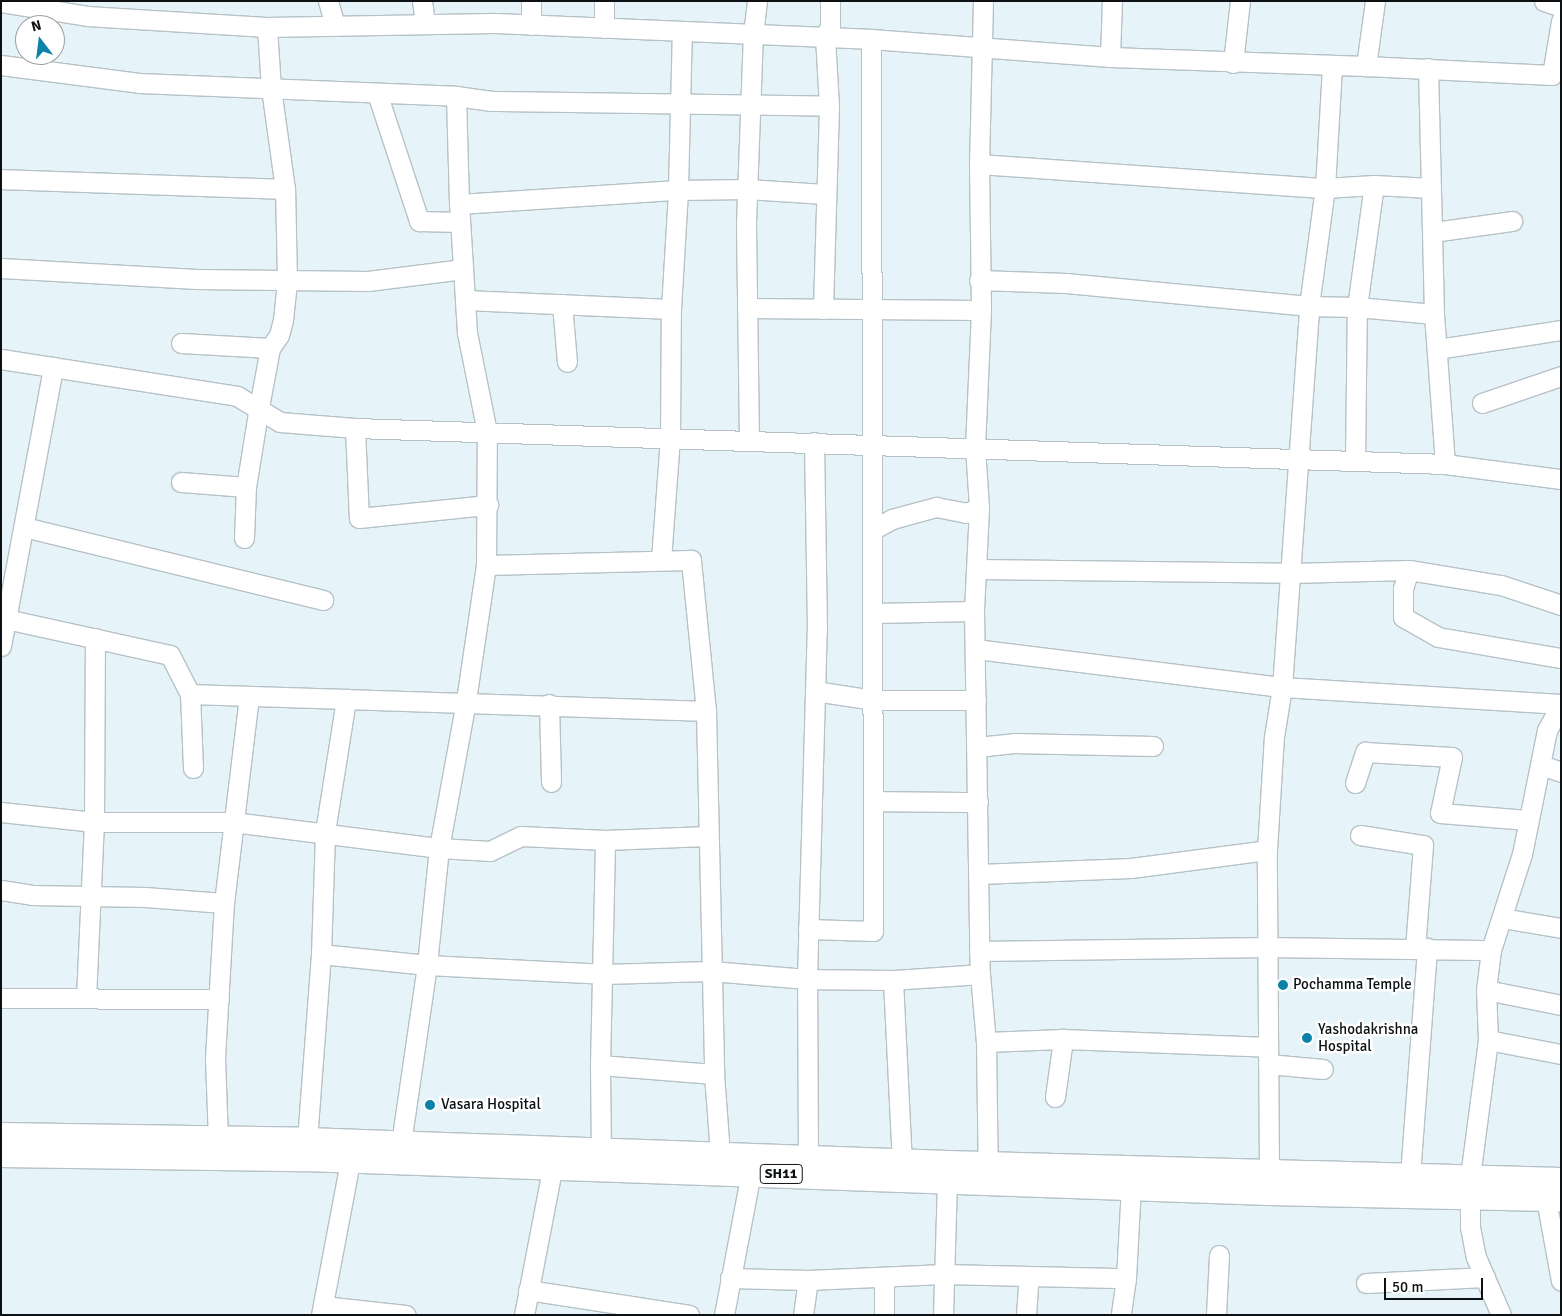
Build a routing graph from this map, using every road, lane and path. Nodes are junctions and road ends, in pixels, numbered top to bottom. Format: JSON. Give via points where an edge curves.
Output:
{"nodes":[{"id":1,"x":328,"y":1,"type":"edge"},
{"id":2,"x":422,"y":1,"type":"edge"},
{"id":3,"x":530,"y":1,"type":"edge"},
{"id":4,"x":604,"y":1,"type":"edge"},
{"id":5,"x":757,"y":1,"type":"edge"},
{"id":6,"x":830,"y":1,"type":"edge"},
{"id":7,"x":983,"y":1,"type":"edge"},
{"id":8,"x":1112,"y":1,"type":"edge"},
{"id":9,"x":1240,"y":1,"type":"edge"},
{"id":10,"x":1375,"y":1,"type":"edge"},
{"id":11,"x":1544,"y":1,"type":"edge"},
{"id":12,"x":1,"y":2,"type":"edge"},
{"id":13,"x":1561,"y":7,"type":"edge"},
{"id":14,"x":103,"y":9,"type":"edge"},
{"id":15,"x":1561,"y":21,"type":"edge"},
{"id":16,"x":425,"y":22,"type":"junction"},
{"id":17,"x":531,"y":25,"type":"junction"},
{"id":18,"x":335,"y":26,"type":"junction"},
{"id":19,"x":268,"y":27,"type":"junction"},
{"id":20,"x":604,"y":28,"type":"junction"},
{"id":21,"x":682,"y":31,"type":"junction"},
{"id":22,"x":752,"y":34,"type":"junction"},
{"id":23,"x":825,"y":37,"type":"junction"},
{"id":24,"x":871,"y":39,"type":"junction"},
{"id":25,"x":983,"y":46,"type":"junction"},
{"id":26,"x":1110,"y":57,"type":"junction"},
{"id":27,"x":1233,"y":63,"type":"junction"},
{"id":28,"x":1332,"y":65,"type":"junction"},
{"id":29,"x":1,"y":66,"type":"edge"},
{"id":30,"x":1366,"y":66,"type":"junction"},
{"id":31,"x":1428,"y":68,"type":"junction"},
{"id":32,"x":1556,"y":76,"type":"edge"},
{"id":33,"x":271,"y":88,"type":"junction"},
{"id":34,"x":377,"y":93,"type":"junction"},
{"id":35,"x":456,"y":96,"type":"junction"},
{"id":36,"x":678,"y":104,"type":"junction"},
{"id":37,"x":750,"y":106,"type":"junction"},
{"id":38,"x":829,"y":106,"type":"junction"},
{"id":39,"x":979,"y":164,"type":"junction"},
{"id":40,"x":1,"y":179,"type":"edge"},
{"id":41,"x":1374,"y":185,"type":"junction"},
{"id":42,"x":1325,"y":188,"type":"junction"},
{"id":43,"x":1431,"y":188,"type":"junction"},
{"id":44,"x":285,"y":189,"type":"junction"},
{"id":45,"x":747,"y":189,"type":"junction"},
{"id":46,"x":678,"y":190,"type":"junction"},
{"id":47,"x":825,"y":194,"type":"junction"},
{"id":48,"x":459,"y":213,"type":"junction"},
{"id":49,"x":1512,"y":221,"type":"dead end"},
{"id":50,"x":1433,"y":232,"type":"junction"},
{"id":51,"x":1,"y":268,"type":"edge"},
{"id":52,"x":463,"y":269,"type":"junction"},
{"id":53,"x":979,"y":280,"type":"junction"},
{"id":54,"x":286,"y":281,"type":"junction"},
{"id":55,"x":465,"y":300,"type":"junction"},
{"id":56,"x":562,"y":304,"type":"junction"},
{"id":57,"x":1309,"y":306,"type":"junction"},
{"id":58,"x":1357,"y":307,"type":"junction"},
{"id":59,"x":747,"y":308,"type":"junction"},
{"id":60,"x":823,"y":308,"type":"junction"},
{"id":61,"x":670,"y":309,"type":"junction"},
{"id":62,"x":871,"y":310,"type":"junction"},
{"id":63,"x":981,"y":310,"type":"junction"},
{"id":64,"x":1434,"y":314,"type":"junction"},
{"id":65,"x":1561,"y":330,"type":"edge"},
{"id":66,"x":181,"y":343,"type":"dead end"},
{"id":67,"x":270,"y":348,"type":"junction"},
{"id":68,"x":1438,"y":349,"type":"junction"},
{"id":69,"x":1,"y":359,"type":"edge"},
{"id":70,"x":567,"y":362,"type":"dead end"},
{"id":71,"x":54,"y":367,"type":"junction"},
{"id":72,"x":1561,"y":376,"type":"edge"},
{"id":73,"x":1482,"y":402,"type":"dead end"},
{"id":74,"x":259,"y":407,"type":"junction"},
{"id":75,"x":355,"y":428,"type":"junction"},
{"id":76,"x":487,"y":432,"type":"junction"},
{"id":77,"x":670,"y":438,"type":"junction"},
{"id":78,"x":749,"y":440,"type":"junction"},
{"id":79,"x":814,"y":442,"type":"junction"},
{"id":80,"x":874,"y":444,"type":"junction"},
{"id":81,"x":975,"y":447,"type":"junction"},
{"id":82,"x":1298,"y":460,"type":"junction"},
{"id":83,"x":1355,"y":461,"type":"junction"},
{"id":84,"x":1445,"y":464,"type":"junction"},
{"id":85,"x":1561,"y":479,"type":"edge"},
{"id":86,"x":180,"y":482,"type":"dead end"},
{"id":87,"x":246,"y":487,"type":"junction"},
{"id":88,"x":488,"y":505,"type":"junction"},
{"id":89,"x":979,"y":508,"type":"junction"},
{"id":90,"x":24,"y":527,"type":"junction"},
{"id":91,"x":874,"y":529,"type":"junction"},
{"id":92,"x":244,"y":538,"type":"dead end"},
{"id":93,"x":661,"y":560,"type":"junction"},
{"id":94,"x":486,"y":565,"type":"junction"},
{"id":95,"x":977,"y":569,"type":"junction"},
{"id":96,"x":1410,"y":570,"type":"junction"},
{"id":97,"x":1291,"y":572,"type":"junction"},
{"id":98,"x":324,"y":600,"type":"dead end"},
{"id":99,"x":1561,"y":605,"type":"edge"},
{"id":100,"x":974,"y":611,"type":"junction"},
{"id":101,"x":875,"y":613,"type":"junction"},
{"id":102,"x":6,"y":619,"type":"junction"},
{"id":103,"x":95,"y":638,"type":"junction"},
{"id":104,"x":1,"y":646,"type":"edge"},
{"id":105,"x":976,"y":649,"type":"junction"},
{"id":106,"x":1561,"y":658,"type":"edge"},
{"id":107,"x":1282,"y":687,"type":"junction"},
{"id":108,"x":815,"y":691,"type":"junction"},
{"id":109,"x":190,"y":694,"type":"junction"},
{"id":110,"x":248,"y":697,"type":"junction"},
{"id":111,"x":346,"y":699,"type":"junction"},
{"id":112,"x":874,"y":700,"type":"junction"},
{"id":113,"x":976,"y":700,"type":"junction"},
{"id":114,"x":466,"y":701,"type":"junction"},
{"id":115,"x":550,"y":704,"type":"junction"},
{"id":116,"x":706,"y":711,"type":"junction"},
{"id":117,"x":1554,"y":732,"type":"edge"},
{"id":118,"x":1153,"y":746,"type":"dead end"},
{"id":119,"x":977,"y":747,"type":"junction"},
{"id":120,"x":1541,"y":765,"type":"junction"},
{"id":121,"x":193,"y":768,"type":"dead end"},
{"id":122,"x":1561,"y":772,"type":"edge"},
{"id":123,"x":550,"y":782,"type":"dead end"},
{"id":124,"x":1355,"y":783,"type":"dead end"},
{"id":125,"x":874,"y":801,"type":"junction"},
{"id":126,"x":978,"y":802,"type":"junction"},
{"id":127,"x":1,"y":812,"type":"edge"},
{"id":128,"x":1528,"y":820,"type":"junction"},
{"id":129,"x":94,"y":822,"type":"junction"},
{"id":130,"x":233,"y":822,"type":"junction"},
{"id":131,"x":325,"y":832,"type":"junction"},
{"id":132,"x":1360,"y":834,"type":"dead end"},
{"id":133,"x":707,"y":836,"type":"junction"},
{"id":134,"x":605,"y":840,"type":"junction"},
{"id":135,"x":439,"y":848,"type":"junction"},
{"id":136,"x":1267,"y":850,"type":"junction"},
{"id":137,"x":979,"y":874,"type":"junction"},
{"id":138,"x":1,"y":890,"type":"edge"},
{"id":139,"x":90,"y":896,"type":"junction"},
{"id":140,"x":224,"y":902,"type":"junction"},
{"id":141,"x":1502,"y":918,"type":"junction"},
{"id":142,"x":1561,"y":928,"type":"edge"},
{"id":143,"x":808,"y":929,"type":"junction"},
{"id":144,"x":1267,"y":947,"type":"junction"},
{"id":145,"x":1421,"y":948,"type":"junction"},
{"id":146,"x":1491,"y":950,"type":"junction"},
{"id":147,"x":979,"y":951,"type":"junction"},
{"id":148,"x":321,"y":954,"type":"junction"},
{"id":149,"x":427,"y":965,"type":"junction"},
{"id":150,"x":711,"y":972,"type":"junction"},
{"id":151,"x":602,"y":974,"type":"junction"},
{"id":152,"x":980,"y":974,"type":"junction"},
{"id":153,"x":807,"y":979,"type":"junction"},
{"id":154,"x":893,"y":980,"type":"junction"},
{"id":155,"x":1486,"y":990,"type":"junction"},
{"id":156,"x":1,"y":998,"type":"edge"},
{"id":157,"x":86,"y":998,"type":"junction"},
{"id":158,"x":219,"y":999,"type":"junction"},
{"id":159,"x":1561,"y":1005,"type":"edge"},
{"id":160,"x":1063,"y":1039,"type":"junction"},
{"id":161,"x":1488,"y":1040,"type":"junction"},
{"id":162,"x":986,"y":1042,"type":"junction"},
{"id":163,"x":1561,"y":1054,"type":"edge"},
{"id":164,"x":1268,"y":1056,"type":"junction"},
{"id":165,"x":600,"y":1065,"type":"junction"},
{"id":166,"x":1323,"y":1069,"type":"dead end"},
{"id":167,"x":714,"y":1074,"type":"junction"},
{"id":168,"x":1055,"y":1097,"type":"dead end"},
{"id":169,"x":1,"y":1135,"type":"edge"},
{"id":170,"x":218,"y":1140,"type":"junction"},
{"id":171,"x":307,"y":1140,"type":"junction"},
{"id":172,"x":602,"y":1151,"type":"junction"},
{"id":173,"x":400,"y":1152,"type":"junction"},
{"id":174,"x":720,"y":1154,"type":"junction"},
{"id":175,"x":1,"y":1155,"type":"edge"},
{"id":176,"x":808,"y":1157,"type":"junction"},
{"id":177,"x":350,"y":1161,"type":"junction"},
{"id":178,"x":902,"y":1161,"type":"junction"},
{"id":179,"x":753,"y":1164,"type":"junction"},
{"id":180,"x":552,"y":1169,"type":"junction"},
{"id":181,"x":1269,"y":1171,"type":"junction"},
{"id":182,"x":988,"y":1173,"type":"junction"},
{"id":183,"x":1410,"y":1175,"type":"junction"},
{"id":184,"x":1561,"y":1180,"type":"edge"},
{"id":185,"x":947,"y":1181,"type":"junction"},
{"id":186,"x":1131,"y":1185,"type":"junction"},
{"id":187,"x":1469,"y":1187,"type":"junction"},
{"id":188,"x":1554,"y":1199,"type":"edge"},
{"id":189,"x":1219,"y":1255,"type":"dead end"},
{"id":190,"x":944,"y":1274,"type":"junction"},
{"id":191,"x":1029,"y":1276,"type":"junction"},
{"id":192,"x":1485,"y":1277,"type":"junction"},
{"id":193,"x":730,"y":1278,"type":"junction"},
{"id":194,"x":884,"y":1278,"type":"junction"},
{"id":195,"x":1126,"y":1278,"type":"junction"},
{"id":196,"x":808,"y":1280,"type":"junction"},
{"id":197,"x":1561,"y":1281,"type":"edge"},
{"id":198,"x":1366,"y":1283,"type":"dead end"},
{"id":199,"x":528,"y":1290,"type":"junction"},
{"id":200,"x":322,"y":1310,"type":"edge"},
{"id":201,"x":406,"y":1315,"type":"edge"},
{"id":202,"x":524,"y":1315,"type":"edge"},
{"id":203,"x":689,"y":1315,"type":"edge"},
{"id":204,"x":724,"y":1315,"type":"edge"},
{"id":205,"x":802,"y":1315,"type":"edge"},
{"id":206,"x":884,"y":1315,"type":"edge"},
{"id":207,"x":943,"y":1315,"type":"edge"},
{"id":208,"x":1026,"y":1315,"type":"edge"},
{"id":209,"x":1121,"y":1315,"type":"edge"},
{"id":210,"x":1216,"y":1315,"type":"edge"},
{"id":211,"x":1500,"y":1315,"type":"edge"}],
"edges":[{"from":1,"to":18,"type":"street"},
{"from":2,"to":16,"type":"street"},
{"from":3,"to":17,"type":"street"},
{"from":4,"to":20,"type":"street"},
{"from":5,"to":22,"type":"street"},
{"from":6,"to":23,"type":"street","via":[[830,26]]},
{"from":7,"to":25,"type":"street"},
{"from":8,"to":26,"type":"street"},
{"from":9,"to":27,"type":"street"},
{"from":10,"to":30,"type":"street"},
{"from":11,"to":13,"type":"street"},
{"from":12,"to":14,"type":"street"},
{"from":14,"to":19,"type":"street"},
{"from":15,"to":32,"type":"street"},
{"from":16,"to":17,"type":"street"},
{"from":16,"to":18,"type":"street"},
{"from":17,"to":20,"type":"street"},
{"from":18,"to":19,"type":"street"},
{"from":19,"to":33,"type":"street"},
{"from":20,"to":21,"type":"street"},
{"from":21,"to":22,"type":"street"},
{"from":21,"to":36,"type":"street"},
{"from":22,"to":23,"type":"street"},
{"from":22,"to":37,"type":"street"},
{"from":23,"to":24,"type":"street"},
{"from":23,"to":38,"type":"street"},
{"from":24,"to":25,"type":"street"},
{"from":24,"to":62,"type":"street"},
{"from":25,"to":26,"type":"street"},
{"from":25,"to":39,"type":"street"},
{"from":26,"to":27,"type":"street"},
{"from":27,"to":28,"type":"street"},
{"from":28,"to":30,"type":"street"},
{"from":28,"to":42,"type":"street"},
{"from":29,"to":33,"type":"street","via":[[139,83]]},
{"from":30,"to":31,"type":"street"},
{"from":31,"to":32,"type":"street"},
{"from":31,"to":43,"type":"street"},
{"from":33,"to":34,"type":"street"},
{"from":33,"to":44,"type":"street"},
{"from":34,"to":35,"type":"street"},
{"from":34,"to":48,"type":"street","via":[[419,221]]},
{"from":35,"to":36,"type":"street","via":[[490,101]]},
{"from":35,"to":48,"type":"street"},
{"from":36,"to":37,"type":"street"},
{"from":36,"to":46,"type":"street"},
{"from":37,"to":38,"type":"street"},
{"from":37,"to":45,"type":"street"},
{"from":38,"to":47,"type":"street"},
{"from":39,"to":42,"type":"street"},
{"from":39,"to":53,"type":"street"},
{"from":40,"to":44,"type":"street"},
{"from":41,"to":42,"type":"street"},
{"from":41,"to":43,"type":"street"},
{"from":41,"to":58,"type":"street"},
{"from":42,"to":57,"type":"street"},
{"from":43,"to":50,"type":"street"},
{"from":44,"to":54,"type":"street"},
{"from":45,"to":46,"type":"street"},
{"from":45,"to":47,"type":"street"},
{"from":45,"to":59,"type":"street"},
{"from":46,"to":48,"type":"street"},
{"from":46,"to":61,"type":"street"},
{"from":47,"to":60,"type":"street"},
{"from":48,"to":52,"type":"street"},
{"from":49,"to":50,"type":"street"},
{"from":50,"to":64,"type":"street"},
{"from":51,"to":54,"type":"street","via":[[107,276]]},
{"from":52,"to":54,"type":"street","via":[[368,281]]},
{"from":52,"to":55,"type":"street"},
{"from":53,"to":57,"type":"street","via":[[1066,283]]},
{"from":53,"to":63,"type":"street"},
{"from":54,"to":67,"type":"street","via":[[283,320],[279,335]]},
{"from":55,"to":56,"type":"street"},
{"from":55,"to":76,"type":"street","via":[[467,333]]},
{"from":56,"to":61,"type":"street"},
{"from":56,"to":70,"type":"street"},
{"from":57,"to":58,"type":"street"},
{"from":57,"to":82,"type":"street"},
{"from":58,"to":64,"type":"street"},
{"from":58,"to":83,"type":"street"},
{"from":59,"to":60,"type":"street"},
{"from":59,"to":78,"type":"street"},
{"from":60,"to":62,"type":"street"},
{"from":61,"to":77,"type":"street"},
{"from":62,"to":63,"type":"street"},
{"from":62,"to":80,"type":"street"},
{"from":63,"to":81,"type":"street"},
{"from":64,"to":68,"type":"street"},
{"from":65,"to":68,"type":"street"},
{"from":66,"to":67,"type":"street"},
{"from":67,"to":74,"type":"street"},
{"from":68,"to":84,"type":"street"},
{"from":69,"to":71,"type":"street"},
{"from":71,"to":74,"type":"street","via":[[237,396]]},
{"from":71,"to":90,"type":"street"},
{"from":72,"to":73,"type":"street"},
{"from":74,"to":75,"type":"street","via":[[280,422]]},
{"from":74,"to":87,"type":"street"},
{"from":75,"to":76,"type":"street"},
{"from":75,"to":88,"type":"street","via":[[359,518]]},
{"from":76,"to":77,"type":"street"},
{"from":76,"to":88,"type":"street"},
{"from":77,"to":78,"type":"street"},
{"from":77,"to":93,"type":"street"},
{"from":78,"to":79,"type":"street"},
{"from":79,"to":80,"type":"street"},
{"from":79,"to":108,"type":"street"},
{"from":80,"to":81,"type":"street"},
{"from":80,"to":91,"type":"street"},
{"from":81,"to":82,"type":"street"},
{"from":81,"to":89,"type":"street"},
{"from":82,"to":83,"type":"street"},
{"from":82,"to":97,"type":"street"},
{"from":83,"to":84,"type":"street"},
{"from":84,"to":85,"type":"street"},
{"from":86,"to":87,"type":"street"},
{"from":87,"to":92,"type":"street"},
{"from":88,"to":94,"type":"street"},
{"from":89,"to":91,"type":"street","via":[[966,513],[936,507],[892,519]]},
{"from":89,"to":95,"type":"street"},
{"from":90,"to":98,"type":"street"},
{"from":90,"to":102,"type":"street"},
{"from":91,"to":101,"type":"street"},
{"from":93,"to":94,"type":"street"},
{"from":93,"to":116,"type":"street","via":[[692,560]]},
{"from":94,"to":114,"type":"street"},
{"from":95,"to":97,"type":"street"},
{"from":95,"to":100,"type":"street"},
{"from":96,"to":97,"type":"street"},
{"from":96,"to":99,"type":"street","via":[[1501,585]]},
{"from":96,"to":106,"type":"street","via":[[1403,588],[1403,617],[1438,637]]},
{"from":97,"to":107,"type":"street"},
{"from":100,"to":101,"type":"street"},
{"from":100,"to":105,"type":"street"},
{"from":101,"to":112,"type":"street"},
{"from":102,"to":103,"type":"street"},
{"from":102,"to":104,"type":"street"},
{"from":103,"to":109,"type":"street","via":[[170,655]]},
{"from":103,"to":129,"type":"street"},
{"from":105,"to":107,"type":"street"},
{"from":105,"to":113,"type":"street"},
{"from":107,"to":117,"type":"street","via":[[1561,704]]},
{"from":107,"to":136,"type":"street","via":[[1274,737]]},
{"from":108,"to":112,"type":"street"},
{"from":108,"to":143,"type":"street"},
{"from":109,"to":110,"type":"street"},
{"from":109,"to":121,"type":"street"},
{"from":110,"to":111,"type":"street"},
{"from":110,"to":130,"type":"street"},
{"from":111,"to":114,"type":"street"},
{"from":111,"to":131,"type":"street"},
{"from":112,"to":113,"type":"street"},
{"from":112,"to":125,"type":"street"},
{"from":113,"to":119,"type":"street"},
{"from":114,"to":115,"type":"street"},
{"from":114,"to":135,"type":"street"},
{"from":115,"to":116,"type":"street"},
{"from":115,"to":123,"type":"street"},
{"from":116,"to":133,"type":"street"},
{"from":117,"to":120,"type":"street"},
{"from":118,"to":119,"type":"street","via":[[1014,742]]},
{"from":119,"to":126,"type":"street"},
{"from":120,"to":122,"type":"street"},
{"from":120,"to":128,"type":"street"},
{"from":124,"to":128,"type":"street","via":[[1365,752],[1452,757],[1440,813]]},
{"from":125,"to":126,"type":"street"},
{"from":125,"to":143,"type":"street","via":[[873,931]]},
{"from":126,"to":137,"type":"street"},
{"from":127,"to":129,"type":"street"},
{"from":128,"to":141,"type":"street","via":[[1522,854]]},
{"from":129,"to":130,"type":"street"},
{"from":129,"to":139,"type":"street"},
{"from":130,"to":131,"type":"street"},
{"from":130,"to":140,"type":"street"},
{"from":131,"to":135,"type":"street"},
{"from":131,"to":148,"type":"street"},
{"from":132,"to":145,"type":"street","via":[[1424,845]]},
{"from":133,"to":134,"type":"street"},
{"from":133,"to":150,"type":"street"},
{"from":134,"to":135,"type":"street","via":[[521,836],[490,851]]},
{"from":134,"to":151,"type":"street"},
{"from":135,"to":149,"type":"street"},
{"from":136,"to":137,"type":"street","via":[[1131,868]]},
{"from":136,"to":144,"type":"street"},
{"from":137,"to":147,"type":"street"},
{"from":138,"to":139,"type":"street","via":[[31,895]]},
{"from":139,"to":140,"type":"street"},
{"from":139,"to":157,"type":"street"},
{"from":140,"to":158,"type":"street"},
{"from":141,"to":142,"type":"street"},
{"from":141,"to":146,"type":"street"},
{"from":143,"to":153,"type":"street"},
{"from":144,"to":145,"type":"street"},
{"from":144,"to":147,"type":"street"},
{"from":144,"to":164,"type":"street"},
{"from":145,"to":146,"type":"street"},
{"from":145,"to":183,"type":"street"},
{"from":146,"to":155,"type":"street"},
{"from":147,"to":152,"type":"street"},
{"from":148,"to":149,"type":"street"},
{"from":148,"to":171,"type":"street"},
{"from":149,"to":151,"type":"street"},
{"from":149,"to":173,"type":"street"},
{"from":150,"to":151,"type":"street"},
{"from":150,"to":153,"type":"street"},
{"from":150,"to":167,"type":"street"},
{"from":151,"to":165,"type":"street"},
{"from":152,"to":154,"type":"street"},
{"from":152,"to":162,"type":"street"},
{"from":153,"to":154,"type":"street"},
{"from":153,"to":176,"type":"street"},
{"from":154,"to":178,"type":"street"},
{"from":155,"to":159,"type":"street"},
{"from":155,"to":161,"type":"street"},
{"from":156,"to":157,"type":"street"},
{"from":157,"to":158,"type":"street"},
{"from":158,"to":170,"type":"street","via":[[216,1058]]},
{"from":160,"to":162,"type":"street"},
{"from":160,"to":164,"type":"street"},
{"from":160,"to":168,"type":"street"},
{"from":161,"to":163,"type":"street"},
{"from":161,"to":187,"type":"street"},
{"from":162,"to":182,"type":"street"},
{"from":164,"to":166,"type":"street"},
{"from":164,"to":181,"type":"street"},
{"from":165,"to":167,"type":"street"},
{"from":165,"to":172,"type":"street"},
{"from":167,"to":174,"type":"street"},
{"from":169,"to":170,"type":"main road","number":"SH11"},
{"from":170,"to":171,"type":"main road","number":"SH11"},
{"from":171,"to":173,"type":"main road","number":"SH11"},
{"from":172,"to":173,"type":"main road","number":"SH11"},
{"from":172,"to":174,"type":"main road","number":"SH11"},
{"from":173,"to":177,"type":"main road","number":"SH11"},
{"from":173,"to":180,"type":"main road","number":"SH11"},
{"from":174,"to":179,"type":"main road","number":"SH11"},
{"from":175,"to":177,"type":"main road","number":"SH11"},
{"from":176,"to":178,"type":"main road","number":"SH11"},
{"from":176,"to":179,"type":"main road","number":"SH11"},
{"from":177,"to":200,"type":"street"},
{"from":178,"to":182,"type":"main road","number":"SH11"},
{"from":179,"to":180,"type":"main road","number":"SH11"},
{"from":179,"to":185,"type":"main road","number":"SH11"},
{"from":179,"to":193,"type":"street"},
{"from":180,"to":199,"type":"street"},
{"from":181,"to":182,"type":"main road","number":"SH11"},
{"from":181,"to":183,"type":"main road","number":"SH11"},
{"from":182,"to":185,"type":"main road","number":"SH11"},
{"from":182,"to":186,"type":"main road","number":"SH11"},
{"from":183,"to":187,"type":"main road","number":"SH11"},
{"from":184,"to":187,"type":"main road","number":"SH11"},
{"from":185,"to":190,"type":"street"},
{"from":186,"to":187,"type":"main road","number":"SH11"},
{"from":186,"to":195,"type":"street"},
{"from":187,"to":188,"type":"main road","number":"SH11"},
{"from":187,"to":192,"type":"street","via":[[1470,1227]]},
{"from":188,"to":197,"type":"street"},
{"from":189,"to":210,"type":"street"},
{"from":190,"to":191,"type":"street"},
{"from":190,"to":194,"type":"street"},
{"from":190,"to":207,"type":"street"},
{"from":191,"to":195,"type":"street"},
{"from":191,"to":208,"type":"street"},
{"from":192,"to":198,"type":"street"},
{"from":192,"to":211,"type":"street"},
{"from":193,"to":196,"type":"street"},
{"from":193,"to":204,"type":"street"},
{"from":194,"to":196,"type":"street"},
{"from":194,"to":206,"type":"street"},
{"from":195,"to":209,"type":"street"},
{"from":196,"to":205,"type":"street"},
{"from":199,"to":202,"type":"street"},
{"from":199,"to":203,"type":"street"},
{"from":200,"to":201,"type":"street"}]}
